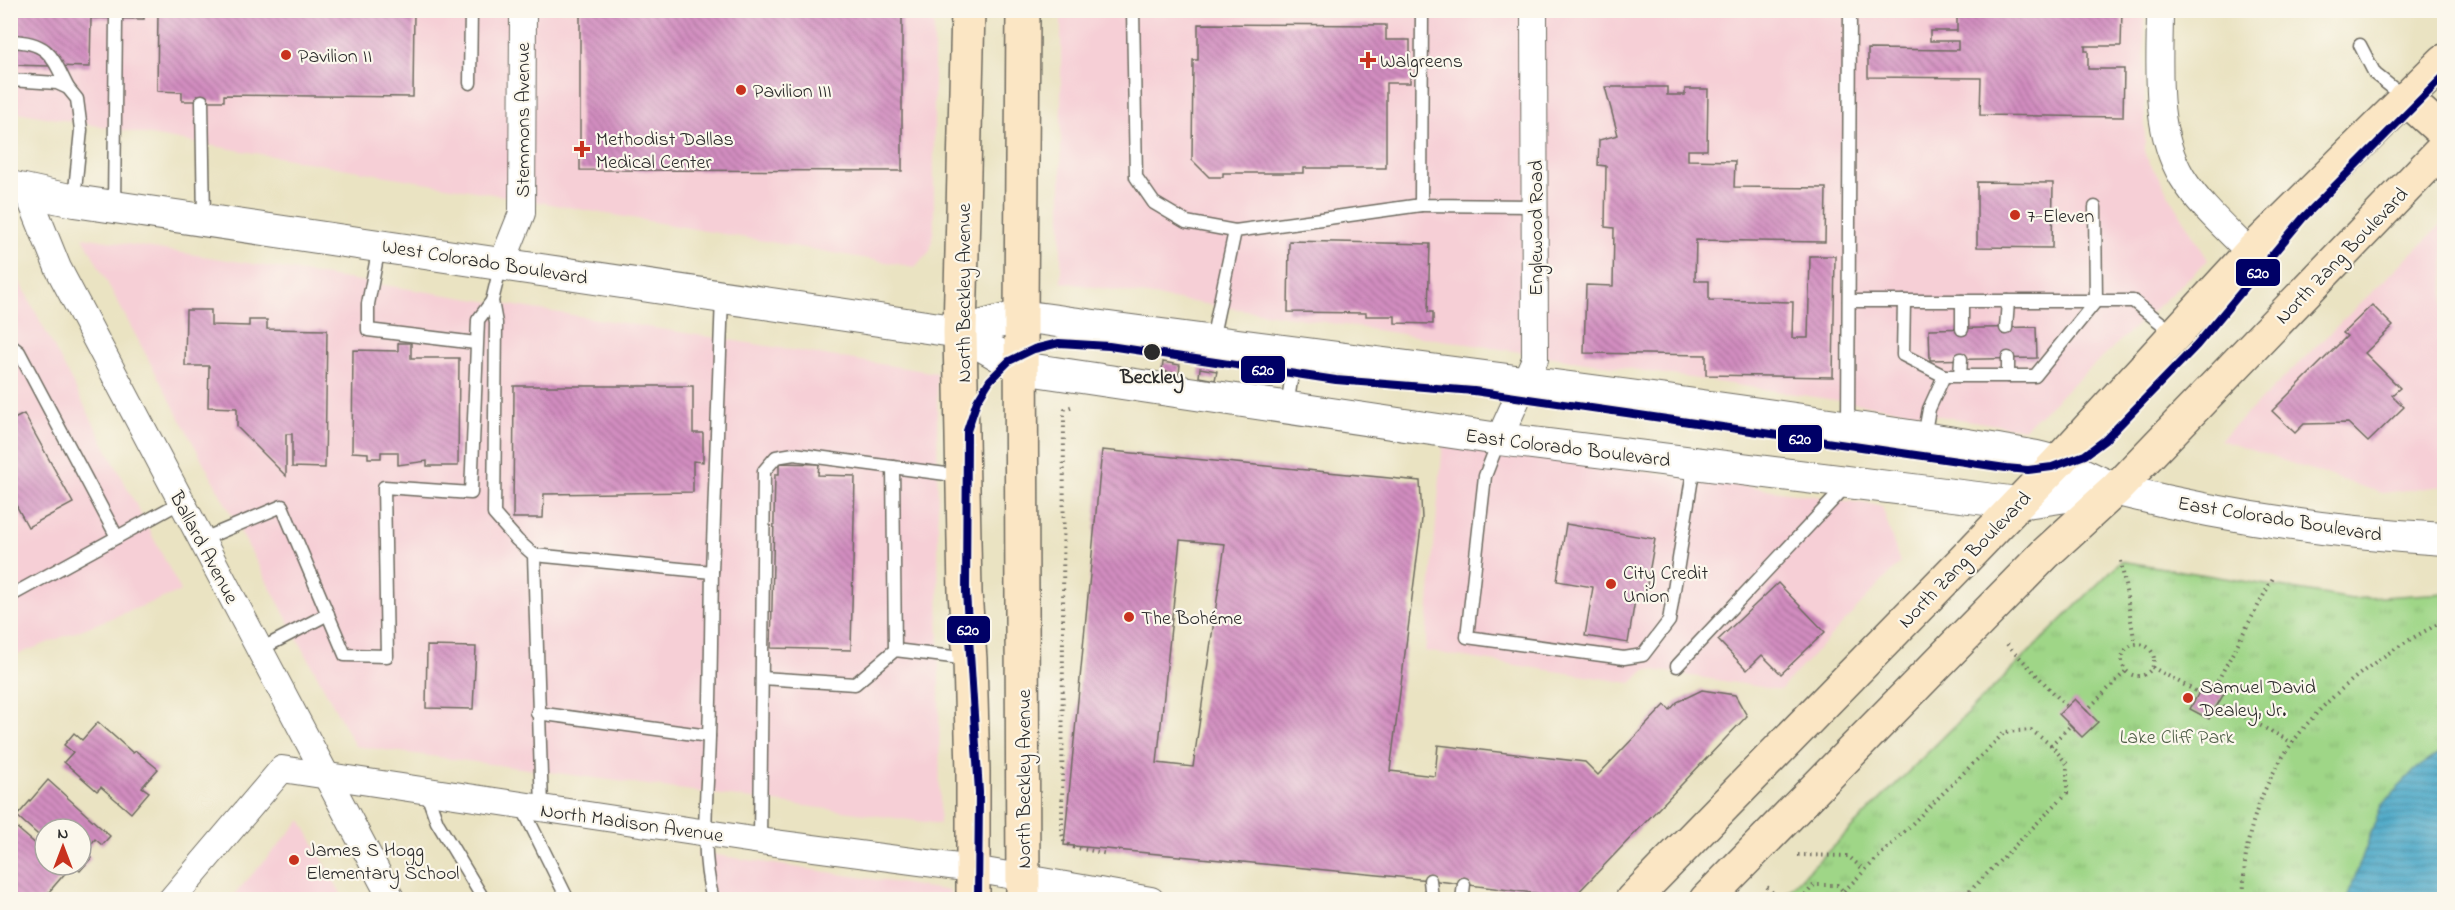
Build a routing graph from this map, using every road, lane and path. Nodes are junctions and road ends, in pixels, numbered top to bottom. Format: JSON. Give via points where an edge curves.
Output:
{"nodes":[{"id":1,"x":471,"y":10,"type":"edge"},
{"id":2,"x":523,"y":10,"type":"edge"},
{"id":3,"x":968,"y":10,"type":"edge"},
{"id":4,"x":1023,"y":10,"type":"edge"},
{"id":5,"x":1133,"y":10,"type":"edge"},
{"id":6,"x":1422,"y":10,"type":"edge"},
{"id":7,"x":1534,"y":10,"type":"edge"},
{"id":8,"x":1850,"y":10,"type":"edge"},
{"id":9,"x":2160,"y":10,"type":"edge"},
{"id":10,"x":116,"y":19,"type":"dead end"},
{"id":11,"x":10,"y":41,"type":"edge"},
{"id":12,"x":2360,"y":45,"type":"dead end"},
{"id":13,"x":2445,"y":61,"type":"edge"},
{"id":14,"x":10,"y":80,"type":"edge"},
{"id":15,"x":470,"y":83,"type":"dead end"},
{"id":16,"x":68,"y":88,"type":"junction"},
{"id":17,"x":2405,"y":98,"type":"junction"},
{"id":18,"x":202,"y":101,"type":"dead end"},
{"id":19,"x":2445,"y":133,"type":"edge"},
{"id":20,"x":2445,"y":148,"type":"edge"},
{"id":21,"x":16,"y":193,"type":"edge"},
{"id":22,"x":74,"y":201,"type":"junction"},
{"id":23,"x":1421,"y":205,"type":"junction"},
{"id":24,"x":1535,"y":206,"type":"junction"},
{"id":25,"x":114,"y":207,"type":"junction"},
{"id":26,"x":2096,"y":207,"type":"dead end"},
{"id":27,"x":204,"y":221,"type":"junction"},
{"id":28,"x":1236,"y":231,"type":"junction"},
{"id":29,"x":379,"y":245,"type":"junction"},
{"id":30,"x":2250,"y":253,"type":"junction"},
{"id":31,"x":502,"y":263,"type":"junction"},
{"id":32,"x":722,"y":297,"type":"junction"},
{"id":33,"x":492,"y":301,"type":"junction"},
{"id":34,"x":1849,"y":301,"type":"junction"},
{"id":35,"x":1904,"y":301,"type":"junction"},
{"id":36,"x":1962,"y":301,"type":"junction"},
{"id":37,"x":2008,"y":301,"type":"junction"},
{"id":38,"x":2096,"y":301,"type":"junction"},
{"id":39,"x":1022,"y":316,"type":"junction"},
{"id":40,"x":2006,"y":328,"type":"dead end"},
{"id":41,"x":1962,"y":329,"type":"dead end"},
{"id":42,"x":960,"y":332,"type":"junction"},
{"id":43,"x":2176,"y":335,"type":"junction"},
{"id":44,"x":1211,"y":342,"type":"junction"},
{"id":45,"x":477,"y":343,"type":"junction"},
{"id":46,"x":10,"y":345,"type":"edge"},
{"id":47,"x":1295,"y":352,"type":"junction"},
{"id":48,"x":2008,"y":358,"type":"dead end"},
{"id":49,"x":1961,"y":359,"type":"dead end"},
{"id":50,"x":1022,"y":368,"type":"junction"},
{"id":51,"x":1944,"y":376,"type":"junction"},
{"id":52,"x":1960,"y":376,"type":"junction"},
{"id":53,"x":2008,"y":376,"type":"junction"},
{"id":54,"x":1525,"y":383,"type":"junction"},
{"id":55,"x":1077,"y":407,"type":"dead end"},
{"id":56,"x":1287,"y":407,"type":"junction"},
{"id":57,"x":1848,"y":428,"type":"junction"},
{"id":58,"x":1924,"y":438,"type":"junction"},
{"id":59,"x":1499,"y":439,"type":"junction"},
{"id":60,"x":1694,"y":463,"type":"junction"},
{"id":61,"x":2057,"y":463,"type":"junction"},
{"id":62,"x":893,"y":467,"type":"junction"},
{"id":63,"x":964,"y":476,"type":"junction"},
{"id":64,"x":1851,"y":481,"type":"junction"},
{"id":65,"x":2116,"y":489,"type":"junction"},
{"id":66,"x":181,"y":502,"type":"junction"},
{"id":67,"x":2018,"y":503,"type":"junction"},
{"id":68,"x":117,"y":537,"type":"junction"},
{"id":69,"x":2445,"y":539,"type":"edge"},
{"id":70,"x":201,"y":540,"type":"junction"},
{"id":71,"x":534,"y":555,"type":"junction"},
{"id":72,"x":2121,"y":561,"type":"dead end"},
{"id":73,"x":712,"y":572,"type":"junction"},
{"id":74,"x":2274,"y":576,"type":"dead end"},
{"id":75,"x":10,"y":596,"type":"edge"},
{"id":76,"x":328,"y":614,"type":"junction"},
{"id":77,"x":2445,"y":621,"type":"edge"},
{"id":78,"x":2007,"y":644,"type":"dead end"},
{"id":79,"x":2135,"y":644,"type":"junction"},
{"id":80,"x":259,"y":650,"type":"junction"},
{"id":81,"x":895,"y":650,"type":"junction"},
{"id":82,"x":970,"y":659,"type":"junction"},
{"id":83,"x":1677,"y":666,"type":"dead end"},
{"id":84,"x":2152,"y":667,"type":"junction"},
{"id":85,"x":2126,"y":670,"type":"junction"},
{"id":86,"x":762,"y":678,"type":"junction"},
{"id":87,"x":2215,"y":686,"type":"dead end"},
{"id":88,"x":2199,"y":693,"type":"dead end"},
{"id":89,"x":2218,"y":703,"type":"dead end"},
{"id":90,"x":2067,"y":706,"type":"dead end"},
{"id":91,"x":2086,"y":711,"type":"dead end"},
{"id":92,"x":537,"y":713,"type":"junction"},
{"id":93,"x":2070,"y":726,"type":"dead end"},
{"id":94,"x":709,"y":736,"type":"junction"},
{"id":95,"x":2291,"y":742,"type":"junction"},
{"id":96,"x":2051,"y":745,"type":"junction"},
{"id":97,"x":326,"y":775,"type":"junction"},
{"id":98,"x":426,"y":790,"type":"junction"},
{"id":99,"x":532,"y":807,"type":"junction"},
{"id":100,"x":704,"y":832,"type":"junction"},
{"id":101,"x":760,"y":841,"type":"junction"},
{"id":102,"x":1108,"y":854,"type":"dead end"},
{"id":103,"x":1798,"y":855,"type":"dead end"},
{"id":104,"x":1864,"y":870,"type":"junction"},
{"id":105,"x":1430,"y":880,"type":"dead end"},
{"id":106,"x":973,"y":884,"type":"edge"},
{"id":107,"x":1464,"y":884,"type":"dead end"},
{"id":108,"x":1767,"y":887,"type":"dead end"},
{"id":109,"x":1023,"y":889,"type":"edge"},
{"id":110,"x":1844,"y":891,"type":"junction"},
{"id":111,"x":171,"y":900,"type":"edge"},
{"id":112,"x":392,"y":900,"type":"edge"},
{"id":113,"x":484,"y":900,"type":"edge"},
{"id":114,"x":568,"y":900,"type":"edge"},
{"id":115,"x":713,"y":900,"type":"edge"},
{"id":116,"x":1151,"y":900,"type":"edge"},
{"id":117,"x":1432,"y":900,"type":"edge"},
{"id":118,"x":1462,"y":900,"type":"edge"},
{"id":119,"x":1632,"y":900,"type":"edge"},
{"id":120,"x":1706,"y":900,"type":"edge"},
{"id":121,"x":1780,"y":900,"type":"edge"},
{"id":122,"x":1801,"y":900,"type":"edge"},
{"id":123,"x":1852,"y":900,"type":"edge"},
{"id":124,"x":1961,"y":900,"type":"edge"},
{"id":125,"x":2244,"y":900,"type":"edge"}],
"edges":[{"from":1,"to":15,"type":"lane"},
{"from":2,"to":31,"type":"street","name":"Stemmons Avenue","via":[[522,213]]},
{"from":3,"to":42,"type":"main road","name":"North Beckley Avenue"},
{"from":4,"to":39,"type":"main road","name":"North Beckley Avenue"},
{"from":5,"to":28,"type":"lane","via":[[1136,177],[1154,203],[1186,222]]},
{"from":6,"to":23,"type":"lane"},
{"from":7,"to":24,"type":"street","name":"Englewood Road"},
{"from":8,"to":34,"type":"lane"},
{"from":9,"to":30,"type":"street","via":[[2161,109],[2170,151],[2183,178],[2201,201]]},
{"from":10,"to":25,"type":"lane"},
{"from":11,"to":16,"type":"lane","via":[[30,41],[51,54]]},
{"from":12,"to":17,"type":"lane","via":[[2375,74]]},
{"from":13,"to":17,"type":"main road","name":"North Zang Boulevard"},
{"from":14,"to":16,"type":"lane","via":[[57,83]]},
{"from":16,"to":22,"type":"lane","via":[[77,99],[81,130]]},
{"from":17,"to":19,"type":"main road"},
{"from":17,"to":30,"type":"main road","name":"North Zang Boulevard"},
{"from":18,"to":27,"type":"lane"},
{"from":20,"to":65,"type":"main road","name":"North Zang Boulevard"},
{"from":21,"to":22,"type":"street","name":"West Colorado Boulevard"},
{"from":21,"to":66,"type":"street","name":"Ballard Avenue"},
{"from":22,"to":25,"type":"street","name":"West Colorado Boulevard"},
{"from":23,"to":24,"type":"lane"},
{"from":23,"to":28,"type":"lane"},
{"from":24,"to":54,"type":"street","name":"Englewood Road","via":[[1535,359]]},
{"from":25,"to":27,"type":"street","name":"West Colorado Boulevard"},
{"from":26,"to":38,"type":"lane"},
{"from":27,"to":29,"type":"street","name":"West Colorado Boulevard"},
{"from":28,"to":44,"type":"lane"},
{"from":29,"to":31,"type":"street","name":"West Colorado Boulevard"},
{"from":29,"to":45,"type":"lane","via":[[368,304],[368,330]]},
{"from":30,"to":43,"type":"main road","name":"North Zang Boulevard"},
{"from":31,"to":32,"type":"street","name":"West Colorado Boulevard"},
{"from":31,"to":33,"type":"lane"},
{"from":32,"to":42,"type":"street","name":"West Colorado Boulevard"},
{"from":32,"to":73,"type":"lane"},
{"from":33,"to":45,"type":"lane","via":[[478,320]]},
{"from":33,"to":71,"type":"lane","via":[[496,323],[494,514]]},
{"from":34,"to":35,"type":"lane"},
{"from":34,"to":57,"type":"lane"},
{"from":35,"to":36,"type":"lane"},
{"from":35,"to":51,"type":"lane","via":[[1903,356]]},
{"from":36,"to":37,"type":"lane"},
{"from":36,"to":41,"type":"lane"},
{"from":37,"to":38,"type":"lane"},
{"from":37,"to":40,"type":"lane"},
{"from":38,"to":43,"type":"lane","via":[[2133,301]]},
{"from":38,"to":53,"type":"lane","via":[[2035,376]]},
{"from":39,"to":42,"type":"street","name":"West Colorado Boulevard"},
{"from":39,"to":44,"type":"street","name":"East Colorado Boulevard"},
{"from":39,"to":50,"type":"main road","name":"North Beckley Avenue"},
{"from":42,"to":50,"type":"street","name":"West Colorado Boulevard"},
{"from":42,"to":63,"type":"main road","name":"North Beckley Avenue"},
{"from":43,"to":61,"type":"main road","name":"North Zang Boulevard"},
{"from":44,"to":47,"type":"street","name":"East Colorado Boulevard"},
{"from":45,"to":76,"type":"lane","via":[[471,493],[384,487],[387,656],[345,655]]},
{"from":46,"to":68,"type":"lane","via":[[19,352]]},
{"from":47,"to":54,"type":"street","name":"East Colorado Boulevard"},
{"from":47,"to":56,"type":"lane"},
{"from":48,"to":53,"type":"lane"},
{"from":49,"to":52,"type":"lane"},
{"from":50,"to":56,"type":"street","name":"East Colorado Boulevard"},
{"from":50,"to":109,"type":"main road","name":"North Beckley Avenue"},
{"from":51,"to":52,"type":"lane"},
{"from":51,"to":58,"type":"lane","via":[[1929,409]]},
{"from":52,"to":53,"type":"lane"},
{"from":54,"to":57,"type":"street","name":"East Colorado Boulevard"},
{"from":54,"to":59,"type":"street","name":"Englewood Road"},
{"from":55,"to":102,"type":"path","via":[[1065,409],[1064,415],[1062,833],[1064,842],[1071,847]]},
{"from":56,"to":59,"type":"street","name":"East Colorado Boulevard"},
{"from":57,"to":58,"type":"street","name":"East Colorado Boulevard"},
{"from":58,"to":61,"type":"street","name":"East Colorado Boulevard"},
{"from":59,"to":60,"type":"street","name":"East Colorado Boulevard"},
{"from":59,"to":60,"type":"lane","via":[[1485,476],[1467,637],[1624,658],[1643,655],[1669,621]]},
{"from":60,"to":64,"type":"street","name":"East Colorado Boulevard"},
{"from":61,"to":65,"type":"street","name":"East Colorado Boulevard"},
{"from":61,"to":67,"type":"main road","name":"North Zang Boulevard"},
{"from":62,"to":63,"type":"lane"},
{"from":62,"to":81,"type":"lane"},
{"from":62,"to":86,"type":"lane","via":[[794,454],[776,457],[764,471]]},
{"from":63,"to":82,"type":"main road","name":"North Beckley Avenue"},
{"from":64,"to":67,"type":"street","name":"East Colorado Boulevard"},
{"from":64,"to":83,"type":"lane"},
{"from":65,"to":67,"type":"street","name":"East Colorado Boulevard"},
{"from":65,"to":69,"type":"street","name":"East Colorado Boulevard","via":[[2325,529]]},
{"from":65,"to":120,"type":"main road","name":"North Zang Boulevard","via":[[2046,554]]},
{"from":66,"to":68,"type":"lane"},
{"from":66,"to":70,"type":"street","name":"Ballard Avenue"},
{"from":67,"to":119,"type":"main road","name":"North Zang Boulevard"},
{"from":68,"to":75,"type":"lane"},
{"from":70,"to":76,"type":"lane","via":[[282,506]]},
{"from":70,"to":80,"type":"street","name":"Ballard Avenue"},
{"from":71,"to":73,"type":"lane"},
{"from":71,"to":92,"type":"lane"},
{"from":72,"to":79,"type":"path"},
{"from":73,"to":94,"type":"lane"},
{"from":74,"to":87,"type":"path"},
{"from":76,"to":80,"type":"lane"},
{"from":77,"to":95,"type":"path","via":[[2386,654],[2343,688]]},
{"from":78,"to":90,"type":"path"},
{"from":79,"to":84,"type":"path","via":[[2149,649]]},
{"from":79,"to":85,"type":"path","via":[[2122,657]]},
{"from":80,"to":97,"type":"street","name":"Ballard Avenue"},
{"from":81,"to":82,"type":"lane"},
{"from":81,"to":86,"type":"lane","via":[[855,684]]},
{"from":82,"to":106,"type":"main road","name":"North Beckley Avenue"},
{"from":84,"to":85,"type":"path","via":[[2140,675]]},
{"from":84,"to":88,"type":"path"},
{"from":85,"to":91,"type":"path"},
{"from":86,"to":101,"type":"lane"},
{"from":89,"to":95,"type":"path"},
{"from":92,"to":94,"type":"lane"},
{"from":92,"to":99,"type":"lane"},
{"from":93,"to":96,"type":"path"},
{"from":94,"to":100,"type":"lane"},
{"from":95,"to":125,"type":"path","via":[[2254,817],[2246,845]]},
{"from":96,"to":104,"type":"path","via":[[2031,730],[2005,732]]},
{"from":96,"to":124,"type":"path","via":[[2067,764],[2067,794]]},
{"from":97,"to":98,"type":"street","name":"North Madison Avenue"},
{"from":97,"to":111,"type":"street","name":"North Madison Avenue","via":[[282,769]]},
{"from":97,"to":112,"type":"street","name":"Ballard Avenue"},
{"from":98,"to":99,"type":"street","name":"North Madison Avenue"},
{"from":98,"to":113,"type":"lane","via":[[437,822]]},
{"from":99,"to":100,"type":"street","name":"North Madison Avenue"},
{"from":99,"to":114,"type":"lane"},
{"from":100,"to":101,"type":"street","name":"North Madison Avenue"},
{"from":100,"to":115,"type":"lane","via":[[707,878]]},
{"from":101,"to":106,"type":"street","name":"North Madison Avenue"},
{"from":103,"to":104,"type":"path","via":[[1848,856]]},
{"from":104,"to":110,"type":"path"},
{"from":105,"to":117,"type":"lane"},
{"from":106,"to":109,"type":"street","name":"North Madison Avenue"},
{"from":107,"to":118,"type":"lane"},
{"from":108,"to":121,"type":"path"},
{"from":109,"to":116,"type":"street","name":"North Madison Avenue"},
{"from":110,"to":122,"type":"path","via":[[1837,885],[1814,885]]},
{"from":110,"to":123,"type":"path"}]}
